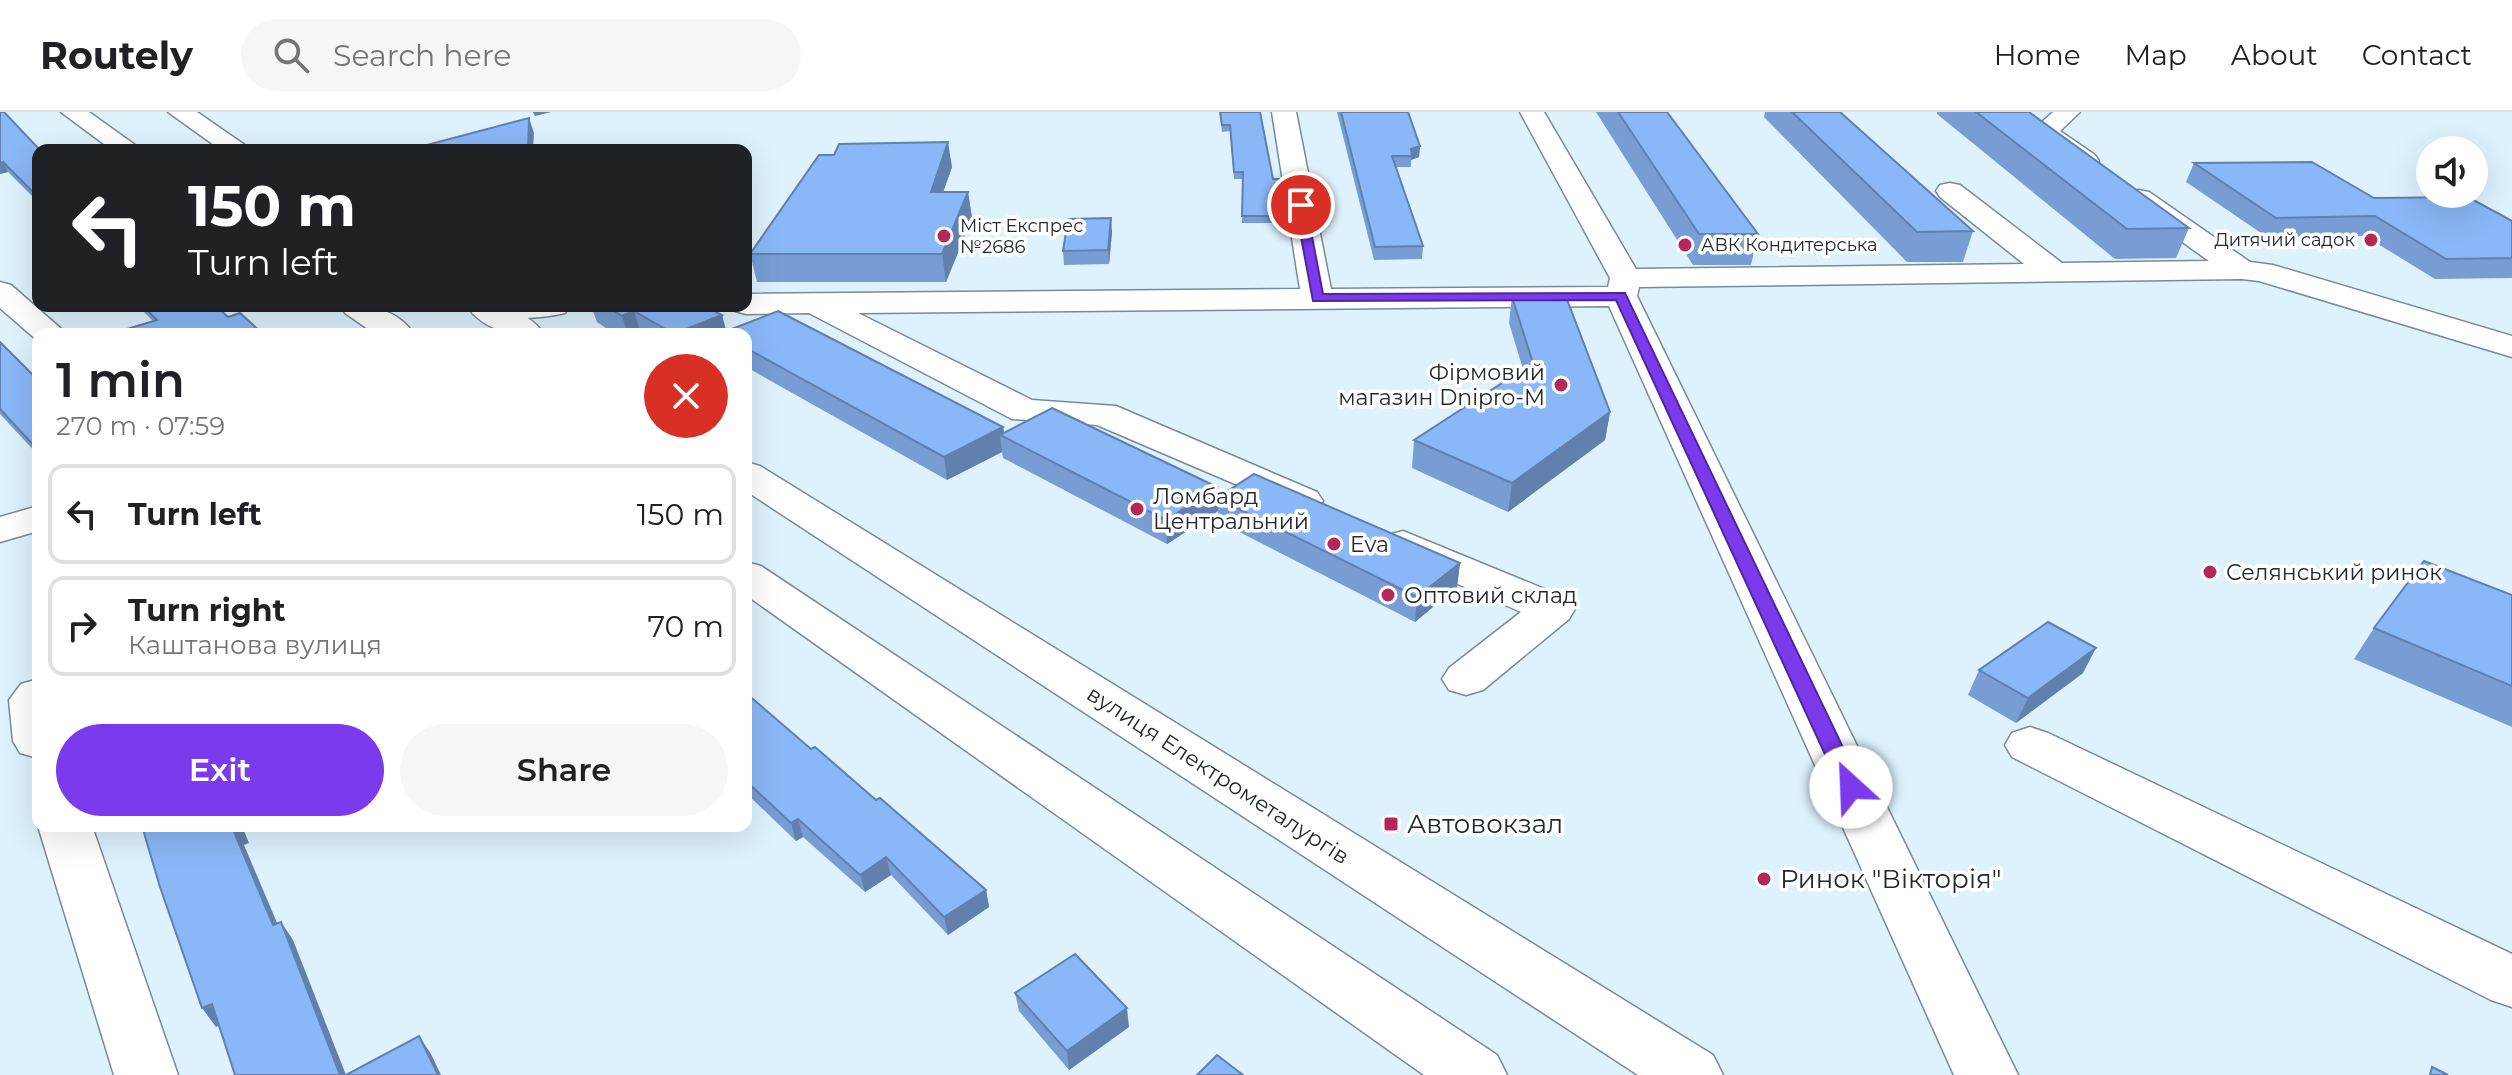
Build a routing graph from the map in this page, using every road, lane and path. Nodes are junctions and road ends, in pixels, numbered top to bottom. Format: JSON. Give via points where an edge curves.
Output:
{"nodes":[{"id":1,"x":73,"y":112,"type":"edge"},
{"id":2,"x":180,"y":112,"type":"edge"},
{"id":3,"x":1284,"y":112,"type":"edge"},
{"id":4,"x":1532,"y":112,"type":"edge"},
{"id":5,"x":2068,"y":112,"type":"edge"},
{"id":6,"x":120,"y":144,"type":"edge"},
{"id":7,"x":230,"y":144,"type":"edge"},
{"id":8,"x":1950,"y":191,"type":"dead end"},
{"id":9,"x":2242,"y":270,"type":"junction"},
{"id":10,"x":2054,"y":272,"type":"junction"},
{"id":11,"x":1624,"y":287,"type":"junction"},
{"id":12,"x":0,"y":292,"type":"edge"},
{"id":13,"x":1317,"y":298,"type":"junction"},
{"id":14,"x":814,"y":303,"type":"junction"},
{"id":15,"x":752,"y":304,"type":"edge"},
{"id":16,"x":365,"y":312,"type":"edge"},
{"id":17,"x":493,"y":312,"type":"edge"},
{"id":18,"x":43,"y":328,"type":"edge"},
{"id":19,"x":388,"y":328,"type":"edge"},
{"id":20,"x":518,"y":328,"type":"edge"},
{"id":21,"x":2512,"y":347,"type":"edge"},
{"id":22,"x":752,"y":478,"type":"edge"},
{"id":23,"x":32,"y":520,"type":"edge"},
{"id":24,"x":0,"y":530,"type":"edge"},
{"id":25,"x":752,"y":579,"type":"edge"},
{"id":26,"x":1466,"y":679,"type":"dead end"},
{"id":27,"x":2030,"y":745,"type":"dead end"},
{"id":28,"x":67,"y":832,"type":"edge"},
{"id":29,"x":2512,"y":982,"type":"edge"},
{"id":30,"x":146,"y":1075,"type":"edge"},
{"id":31,"x":1475,"y":1075,"type":"edge"},
{"id":32,"x":1691,"y":1075,"type":"edge"},
{"id":33,"x":1986,"y":1075,"type":"edge"}],
"edges":[{"from":1,"to":6,"type":"street"},
{"from":2,"to":7,"type":"street"},
{"from":3,"to":13,"type":"street"},
{"from":4,"to":11,"type":"street"},
{"from":5,"to":9,"type":"street","via":[[2044,132]]},
{"from":8,"to":10,"type":"street"},
{"from":9,"to":10,"type":"street"},
{"from":9,"to":21,"type":"street"},
{"from":10,"to":11,"type":"street"},
{"from":11,"to":13,"type":"street"},
{"from":11,"to":33,"type":"street"},
{"from":12,"to":18,"type":"street"},
{"from":13,"to":14,"type":"street"},
{"from":14,"to":15,"type":"street"},
{"from":14,"to":26,"type":"street","via":[[1025,411],[1103,414],[1553,609]]},
{"from":16,"to":19,"type":"street"},
{"from":17,"to":20,"type":"street"},
{"from":22,"to":32,"type":"street","name":"вулиця Електрометалургів"},
{"from":23,"to":24,"type":"street"},
{"from":25,"to":31,"type":"street"},
{"from":27,"to":29,"type":"street"},
{"from":28,"to":30,"type":"street"}]}
